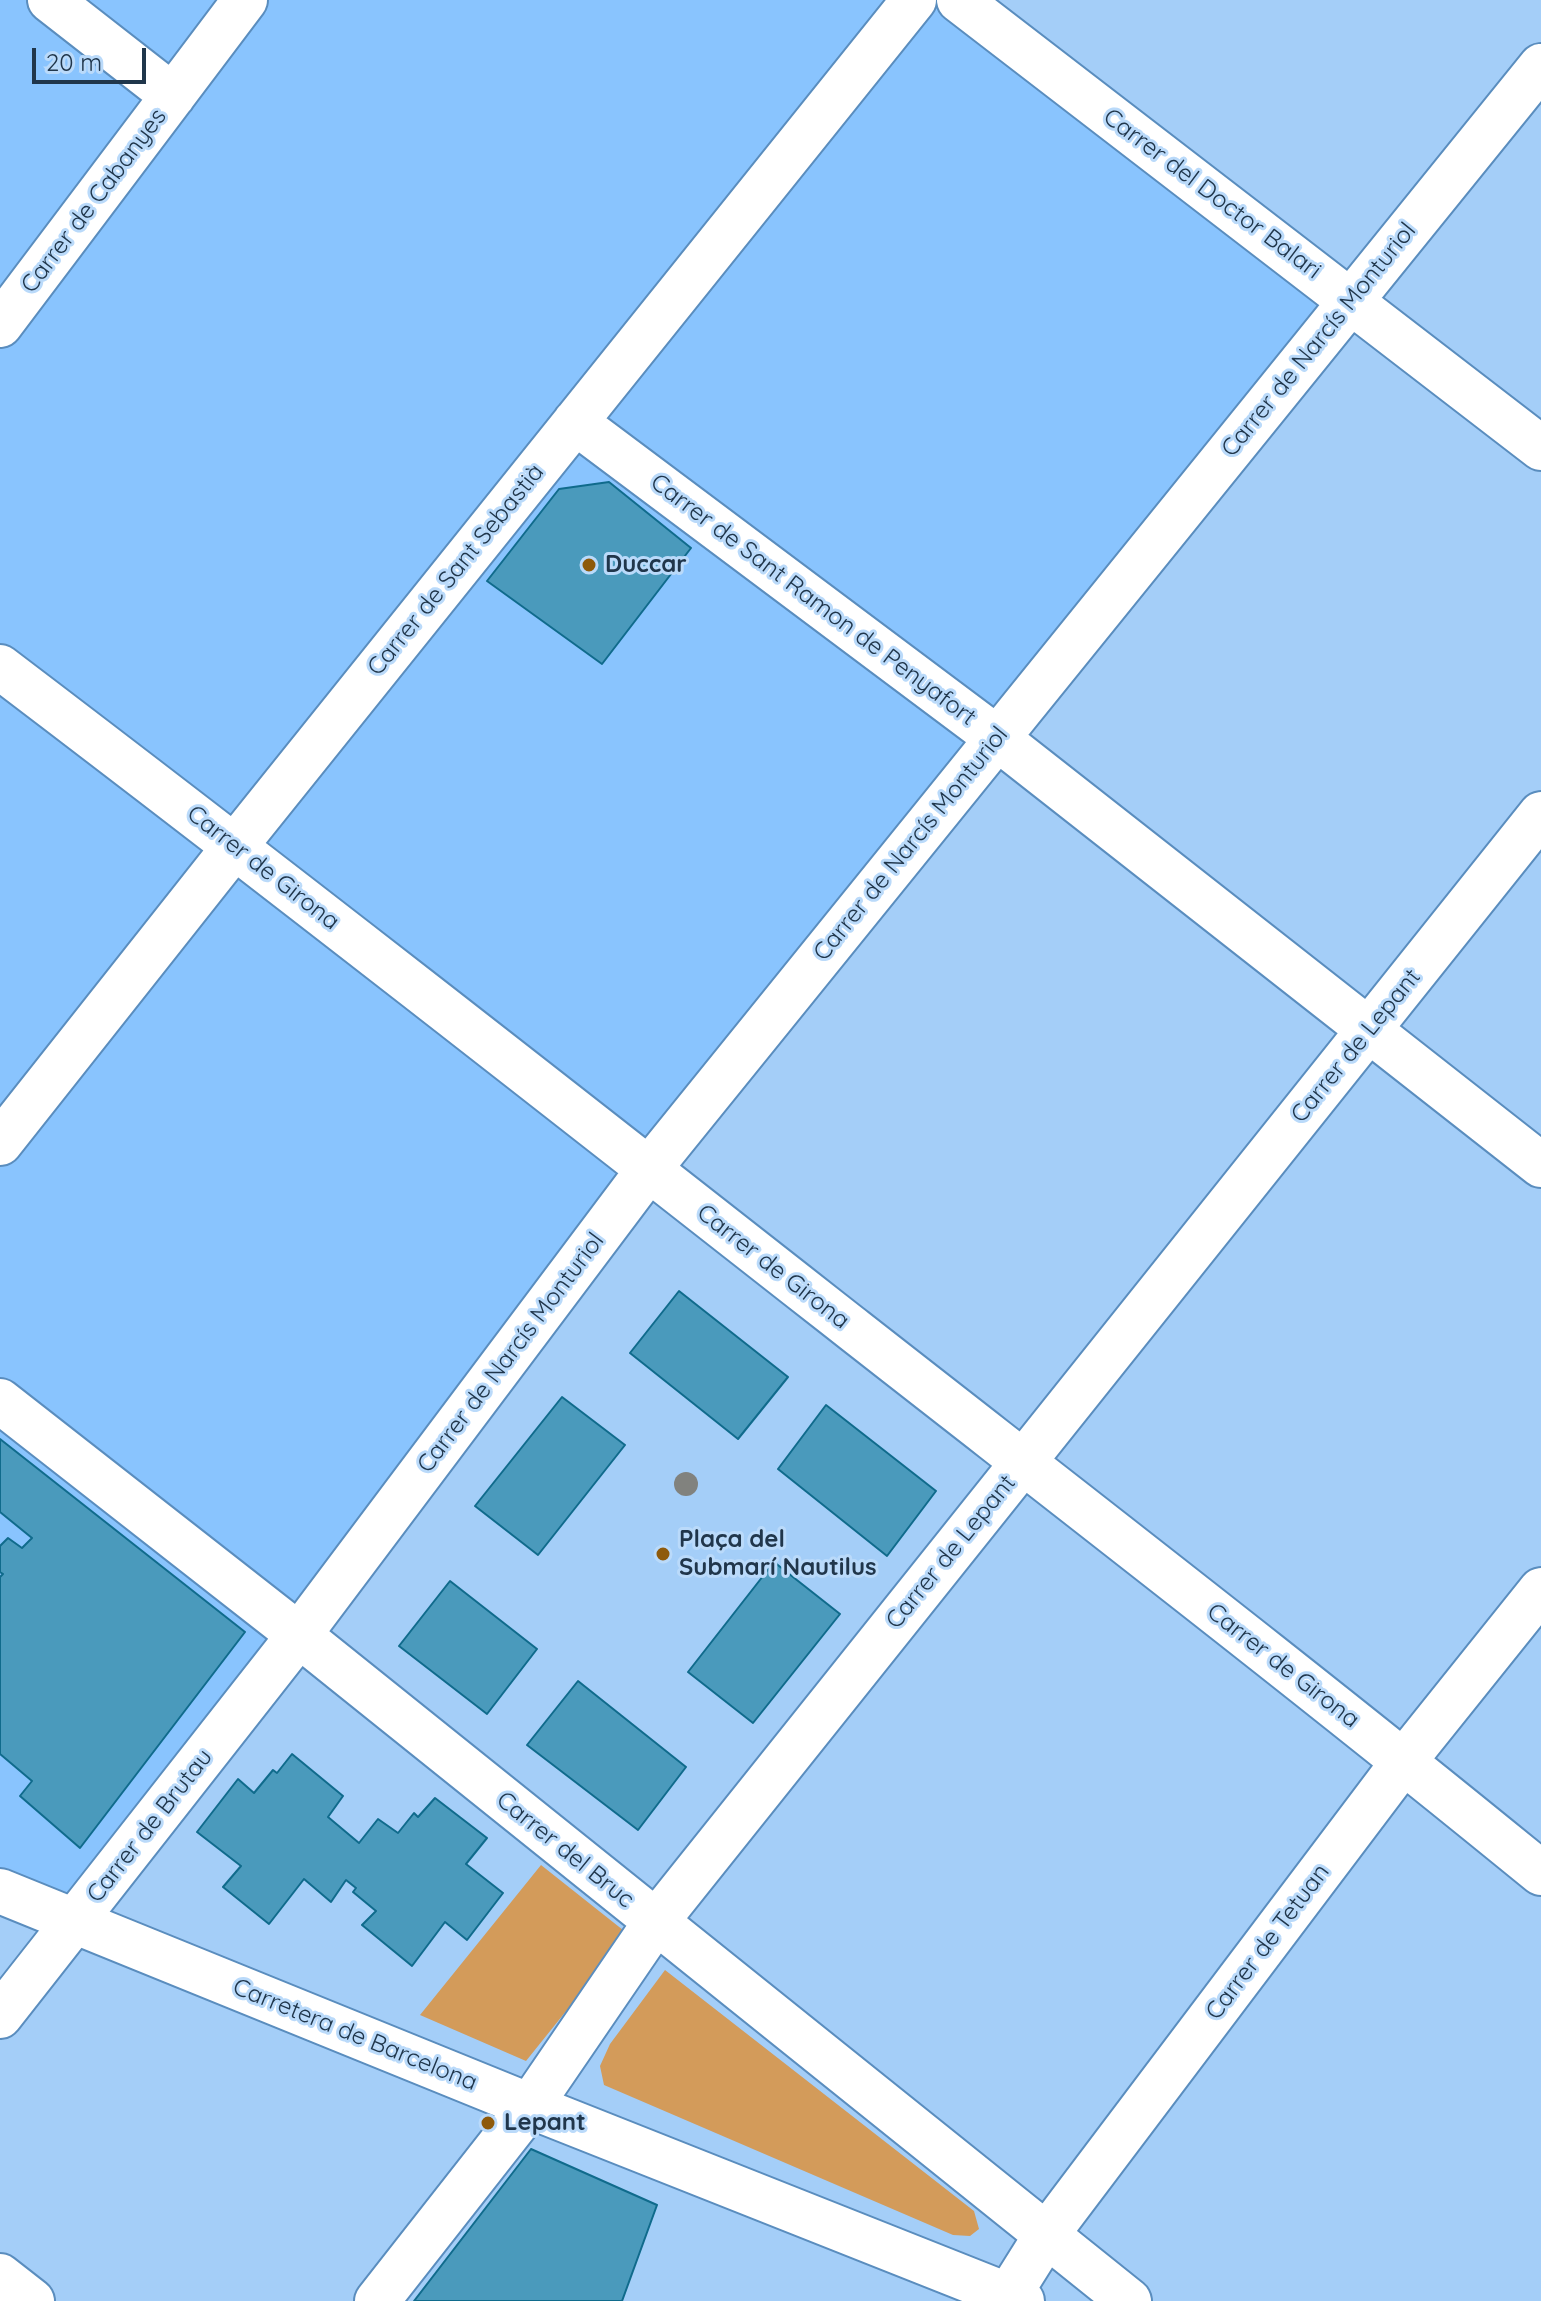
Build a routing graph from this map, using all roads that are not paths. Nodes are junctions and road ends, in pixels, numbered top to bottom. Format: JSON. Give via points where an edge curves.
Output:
{"nodes":[{"id":1,"x":50,"y":0,"type":"edge"},
{"id":2,"x":245,"y":0,"type":"edge"},
{"id":3,"x":914,"y":0,"type":"edge"},
{"id":4,"x":959,"y":0,"type":"edge"},
{"id":5,"x":1541,"y":66,"type":"edge"},
{"id":6,"x":173,"y":96,"type":"junction"},
{"id":7,"x":1352,"y":300,"type":"junction"},
{"id":8,"x":0,"y":325,"type":"edge"},
{"id":9,"x":575,"y":422,"type":"junction"},
{"id":10,"x":1541,"y":448,"type":"edge"},
{"id":11,"x":0,"y":667,"type":"edge"},
{"id":12,"x":997,"y":738,"type":"junction"},
{"id":13,"x":1541,"y":814,"type":"edge"},
{"id":14,"x":235,"y":846,"type":"junction"},
{"id":15,"x":1368,"y":1030,"type":"junction"},
{"id":16,"x":0,"y":1143,"type":"edge"},
{"id":17,"x":1541,"y":1165,"type":"edge"},
{"id":18,"x":649,"y":1169,"type":"junction"},
{"id":19,"x":0,"y":1401,"type":"edge"},
{"id":20,"x":1023,"y":1462,"type":"junction"},
{"id":21,"x":1541,"y":1590,"type":"edge"},
{"id":22,"x":299,"y":1635,"type":"junction"},
{"id":23,"x":1404,"y":1761,"type":"junction"},
{"id":24,"x":1541,"y":1873,"type":"edge"},
{"id":25,"x":0,"y":1891,"type":"edge"},
{"id":26,"x":76,"y":1921,"type":"junction"},
{"id":27,"x":655,"y":1923,"type":"junction"},
{"id":28,"x":0,"y":2016,"type":"edge"},
{"id":29,"x":530,"y":2106,"type":"junction"},
{"id":30,"x":1047,"y":2234,"type":"junction"},
{"id":31,"x":0,"y":2276,"type":"edge"},
{"id":32,"x":1012,"y":2299,"type":"edge"},
{"id":33,"x":32,"y":2301,"type":"edge"},
{"id":34,"x":377,"y":2301,"type":"edge"},
{"id":35,"x":1129,"y":2301,"type":"edge"}],
"edges":[{"from":1,"to":6,"type":"street"},
{"from":2,"to":6,"type":"street","name":"Carrer de Cabanyes"},
{"from":3,"to":9,"type":"street","name":"Carrer de Sant Sebastià"},
{"from":4,"to":7,"type":"street","name":"Carrer del Doctor Balari"},
{"from":5,"to":7,"type":"street","name":"Carrer de Narcís Monturiol"},
{"from":6,"to":8,"type":"street","name":"Carrer de Cabanyes"},
{"from":7,"to":10,"type":"street","name":"Carrer del Doctor Balari"},
{"from":7,"to":12,"type":"street","name":"Carrer de Narcís Monturiol"},
{"from":9,"to":12,"type":"street","name":"Carrer de Sant Ramon de Penyafort"},
{"from":9,"to":14,"type":"street","name":"Carrer de Sant Sebastià"},
{"from":11,"to":14,"type":"street","name":"Carrer de Girona"},
{"from":12,"to":15,"type":"street","name":"Carrer de Sant Ramon de Penyafort"},
{"from":12,"to":18,"type":"street","name":"Carrer de Narcís Monturiol"},
{"from":13,"to":15,"type":"street","name":"Carrer de Lepant"},
{"from":14,"to":16,"type":"street","name":"Carrer de Sant Sebastià"},
{"from":14,"to":18,"type":"street","name":"Carrer de Girona"},
{"from":15,"to":17,"type":"street","name":"Carrer de Sant Ramon de Penyafort"},
{"from":15,"to":20,"type":"street","name":"Carrer de Lepant"},
{"from":18,"to":20,"type":"street","name":"Carrer de Girona"},
{"from":18,"to":22,"type":"street","name":"Carrer de Narcís Monturiol"},
{"from":19,"to":22,"type":"street","name":"Carrer del Bruc"},
{"from":20,"to":23,"type":"street","name":"Carrer de Girona"},
{"from":20,"to":27,"type":"street","name":"Carrer de Lepant"},
{"from":21,"to":23,"type":"street","name":"Carrer de Tetuan"},
{"from":22,"to":26,"type":"street","name":"Carrer de Brutau"},
{"from":22,"to":27,"type":"street","name":"Carrer del Bruc"},
{"from":23,"to":24,"type":"street","name":"Carrer de Girona"},
{"from":23,"to":30,"type":"street","name":"Carrer de Tetuan"},
{"from":25,"to":26,"type":"street","name":"Carretera de Barcelona"},
{"from":26,"to":28,"type":"street","name":"Carrer de Brutau"},
{"from":26,"to":29,"type":"street","name":"Carretera de Barcelona"},
{"from":27,"to":29,"type":"street","name":"Carrer de Lepant"},
{"from":27,"to":30,"type":"street","name":"Carrer del Bruc"},
{"from":29,"to":32,"type":"street","name":"Carretera de Barcelona"},
{"from":29,"to":34,"type":"street","name":"Carrer de Lepant"},
{"from":30,"to":32,"type":"street","name":"Carrer de Tetuan"},
{"from":30,"to":35,"type":"street","name":"Carrer del Bruc"},
{"from":31,"to":33,"type":"street"}]}
